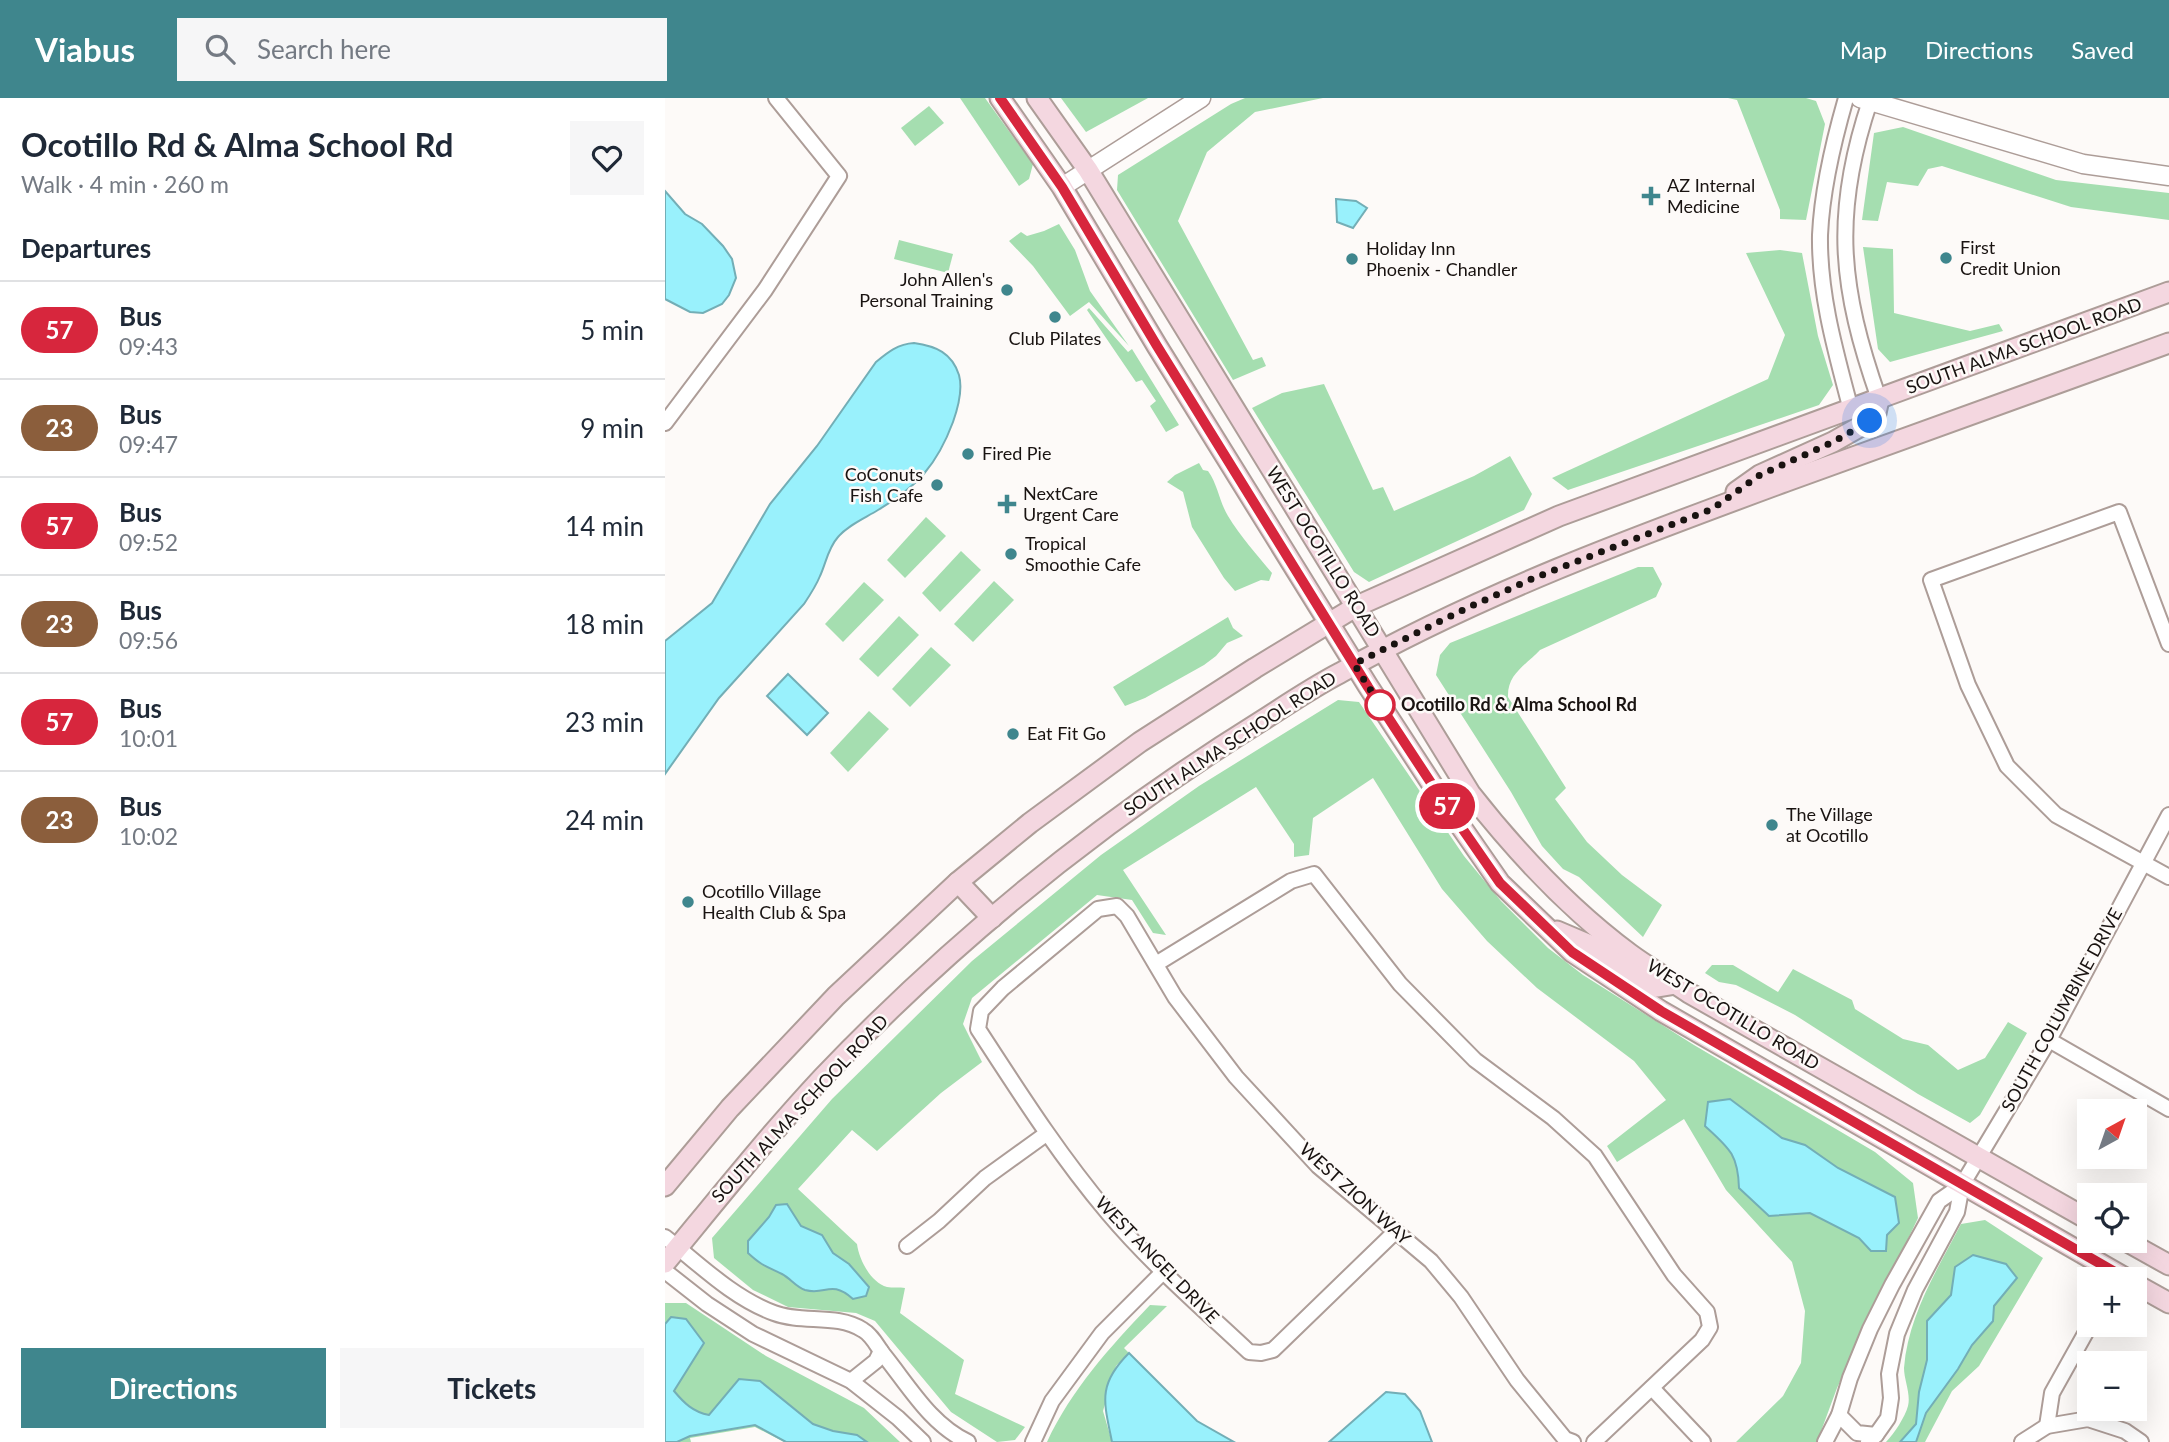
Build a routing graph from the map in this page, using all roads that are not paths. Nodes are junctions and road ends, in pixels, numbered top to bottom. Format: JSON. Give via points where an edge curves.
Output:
{"nodes":[{"id":1,"x":776,"y":98,"type":"edge"},
{"id":2,"x":1000,"y":98,"type":"edge"},
{"id":3,"x":1037,"y":98,"type":"edge"},
{"id":4,"x":1201,"y":98,"type":"edge"},
{"id":5,"x":1846,"y":98,"type":"edge"},
{"id":6,"x":1865,"y":100,"type":"edge"},
{"id":7,"x":1088,"y":170,"type":"junction"},
{"id":8,"x":2169,"y":176,"type":"edge"},
{"id":9,"x":1062,"y":187,"type":"junction"},
{"id":10,"x":2169,"y":292,"type":"edge"},
{"id":11,"x":2169,"y":343,"type":"edge"},
{"id":12,"x":1879,"y":399,"type":"junction"},
{"id":13,"x":1851,"y":410,"type":"junction"},
{"id":14,"x":665,"y":423,"type":"edge"},
{"id":15,"x":1712,"y":509,"type":"junction"},
{"id":16,"x":1357,"y":606,"type":"junction"},
{"id":17,"x":1330,"y":623,"type":"junction"},
{"id":18,"x":2169,"y":644,"type":"edge"},
{"id":19,"x":1383,"y":650,"type":"junction"},
{"id":20,"x":1354,"y":664,"type":"junction"},
{"id":21,"x":2169,"y":815,"type":"edge"},
{"id":22,"x":2143,"y":863,"type":"junction"},
{"id":23,"x":2169,"y":877,"type":"edge"},
{"id":24,"x":958,"y":882,"type":"junction"},
{"id":25,"x":992,"y":918,"type":"junction"},
{"id":26,"x":1546,"y":927,"type":"junction"},
{"id":27,"x":1156,"y":964,"type":"junction"},
{"id":28,"x":1676,"y":984,"type":"junction"},
{"id":29,"x":981,"y":1011,"type":"joint"},
{"id":30,"x":2049,"y":1040,"type":"junction"},
{"id":31,"x":2169,"y":1109,"type":"edge"},
{"id":32,"x":1046,"y":1134,"type":"junction"},
{"id":33,"x":1979,"y":1157,"type":"junction"},
{"id":34,"x":1962,"y":1185,"type":"junction"},
{"id":35,"x":665,"y":1186,"type":"edge"},
{"id":36,"x":2077,"y":1213,"type":"edge"},
{"id":37,"x":1396,"y":1231,"type":"junction"},
{"id":38,"x":671,"y":1242,"type":"edge"},
{"id":39,"x":907,"y":1246,"type":"dead end"},
{"id":40,"x":2147,"y":1253,"type":"edge"},
{"id":41,"x":665,"y":1262,"type":"edge"},
{"id":42,"x":2169,"y":1265,"type":"edge"},
{"id":43,"x":2106,"y":1267,"type":"edge"},
{"id":44,"x":665,"y":1271,"type":"edge"},
{"id":45,"x":1163,"y":1272,"type":"junction"},
{"id":46,"x":2147,"y":1291,"type":"edge"},
{"id":47,"x":2169,"y":1303,"type":"edge"},
{"id":48,"x":2083,"y":1337,"type":"edge"},
{"id":49,"x":881,"y":1351,"type":"junction"},
{"id":50,"x":851,"y":1381,"type":"junction"},
{"id":51,"x":1652,"y":1388,"type":"junction"},
{"id":52,"x":1839,"y":1415,"type":"junction"},
{"id":53,"x":2047,"y":1426,"type":"junction"},
{"id":54,"x":2122,"y":1436,"type":"edge"},
{"id":55,"x":1872,"y":1438,"type":"edge"},
{"id":56,"x":923,"y":1442,"type":"edge"},
{"id":57,"x":968,"y":1442,"type":"edge"},
{"id":58,"x":1033,"y":1442,"type":"edge"},
{"id":59,"x":1573,"y":1442,"type":"edge"},
{"id":60,"x":1594,"y":1442,"type":"edge"},
{"id":61,"x":1703,"y":1442,"type":"edge"},
{"id":62,"x":1825,"y":1442,"type":"edge"},
{"id":63,"x":2022,"y":1442,"type":"edge"},
{"id":64,"x":2141,"y":1442,"type":"edge"}],
"edges":[{"from":1,"to":14,"type":"street","via":[[839,176],[765,290]]},
{"from":2,"to":9,"type":"main road","name":"WEST OCOTILLO ROAD"},
{"from":3,"to":7,"type":"main road","name":"WEST OCOTILLO ROAD"},
{"from":4,"to":7,"type":"street"},
{"from":5,"to":13,"type":"street","via":[[1830,162],[1820,236],[1826,309]]},
{"from":6,"to":8,"type":"street","via":[[2071,161]]},
{"from":6,"to":12,"type":"street","via":[[1851,166],[1844,237],[1855,320]]},
{"from":7,"to":9,"type":"street"},
{"from":7,"to":16,"type":"main road","name":"WEST OCOTILLO ROAD"},
{"from":9,"to":17,"type":"main road","name":"WEST OCOTILLO ROAD"},
{"from":10,"to":12,"type":"main road","name":"SOUTH ALMA SCHOOL ROAD"},
{"from":11,"to":15,"type":"main road","name":"SOUTH ALMA SCHOOL ROAD"},
{"from":12,"to":13,"type":"main road","name":"SOUTH ALMA SCHOOL ROAD"},
{"from":12,"to":15,"type":"main road","via":[[1870,421],[1760,475]]},
{"from":13,"to":16,"type":"main road","name":"SOUTH ALMA SCHOOL ROAD","via":[[1559,516]]},
{"from":15,"to":19,"type":"main road","name":"SOUTH ALMA SCHOOL ROAD","via":[[1534,578]]},
{"from":16,"to":17,"type":"main road","name":"SOUTH ALMA SCHOOL ROAD"},
{"from":16,"to":19,"type":"main road","name":"WEST OCOTILLO ROAD"},
{"from":17,"to":20,"type":"main road","name":"WEST OCOTILLO ROAD"},
{"from":17,"to":24,"type":"main road","name":"SOUTH ALMA SCHOOL ROAD","via":[[1140,742]]},
{"from":18,"to":22,"type":"street","via":[[2119,512],[1931,580],[1968,685],[2007,766],[2056,815]]},
{"from":19,"to":20,"type":"main road","name":"SOUTH ALMA SCHOOL ROAD"},
{"from":19,"to":28,"type":"main road","name":"WEST OCOTILLO ROAD","via":[[1470,793],[1511,845],[1557,894],[1630,954]]},
{"from":20,"to":25,"type":"main road","name":"SOUTH ALMA SCHOOL ROAD","via":[[1173,777]]},
{"from":20,"to":26,"type":"main road","name":"WEST OCOTILLO ROAD","via":[[1500,883]]},
{"from":21,"to":22,"type":"street","name":"SOUTH COLUMBINE DRIVE"},
{"from":22,"to":23,"type":"street"},
{"from":22,"to":30,"type":"street","name":"SOUTH COLUMBINE DRIVE"},
{"from":24,"to":25,"type":"main road"},
{"from":24,"to":35,"type":"main road","name":"SOUTH ALMA SCHOOL ROAD","via":[[781,1052]]},
{"from":25,"to":38,"type":"main road","name":"SOUTH ALMA SCHOOL ROAD","via":[[881,1018]]},
{"from":26,"to":28,"type":"main road","via":[[1590,945],[1650,984]]},
{"from":26,"to":34,"type":"main road","name":"WEST OCOTILLO ROAD","via":[[1572,952],[1661,1011]]},
{"from":27,"to":29,"type":"street","name":"WEST ZION WAY","via":[[1128,916],[1117,906],[1098,909]]},
{"from":27,"to":37,"type":"street","name":"WEST ZION WAY","via":[[1175,997],[1236,1077],[1318,1166]]},
{"from":27,"to":51,"type":"street","via":[[1291,881],[1314,874],[1400,984],[1475,1060],[1595,1156],[1674,1275],[1707,1312],[1710,1327],[1702,1340]]},
{"from":28,"to":33,"type":"main road","name":"WEST OCOTILLO ROAD"},
{"from":29,"to":32,"type":"street","name":"WEST ANGEL DRIVE","via":[[978,1029]]},
{"from":30,"to":31,"type":"street"},
{"from":30,"to":33,"type":"street","name":"SOUTH COLUMBINE DRIVE"},
{"from":32,"to":39,"type":"street","via":[[985,1178]]},
{"from":32,"to":45,"type":"street","name":"WEST ANGEL DRIVE","via":[[1108,1213]]},
{"from":33,"to":34,"type":"street","name":"SOUTH COLUMBINE DRIVE"},
{"from":33,"to":36,"type":"main road","name":"WEST OCOTILLO ROAD"},
{"from":34,"to":43,"type":"main road","name":"WEST OCOTILLO ROAD"},
{"from":34,"to":52,"type":"street","via":[[1939,1201],[1892,1285],[1850,1378]]},
{"from":34,"to":55,"type":"street","via":[[1957,1212],[1897,1334],[1889,1374],[1888,1418]]},
{"from":37,"to":45,"type":"street","name":"WEST ANGEL DRIVE","via":[[1273,1350],[1261,1353],[1249,1352]]},
{"from":37,"to":59,"type":"street","name":"WEST ZION WAY","via":[[1431,1261],[1517,1380],[1565,1439]]},
{"from":38,"to":41,"type":"main road","name":"SOUTH ALMA SCHOOL ROAD"},
{"from":38,"to":49,"type":"street","via":[[746,1300],[776,1314],[856,1325]]},
{"from":40,"to":42,"type":"main road"},
{"from":44,"to":50,"type":"street","via":[[753,1334]]},
{"from":45,"to":58,"type":"street","via":[[1102,1333],[1052,1401]]},
{"from":46,"to":47,"type":"main road"},
{"from":48,"to":53,"type":"street","via":[[2052,1393]]},
{"from":49,"to":50,"type":"street","via":[[876,1361]]},
{"from":49,"to":57,"type":"street","via":[[913,1395]]},
{"from":50,"to":56,"type":"street"},
{"from":51,"to":60,"type":"street"},
{"from":51,"to":61,"type":"street"},
{"from":52,"to":55,"type":"street","via":[[1857,1433]]},
{"from":52,"to":62,"type":"street"},
{"from":53,"to":54,"type":"street","via":[[2088,1419]]},
{"from":53,"to":63,"type":"street"},
{"from":54,"to":64,"type":"street"}]}
